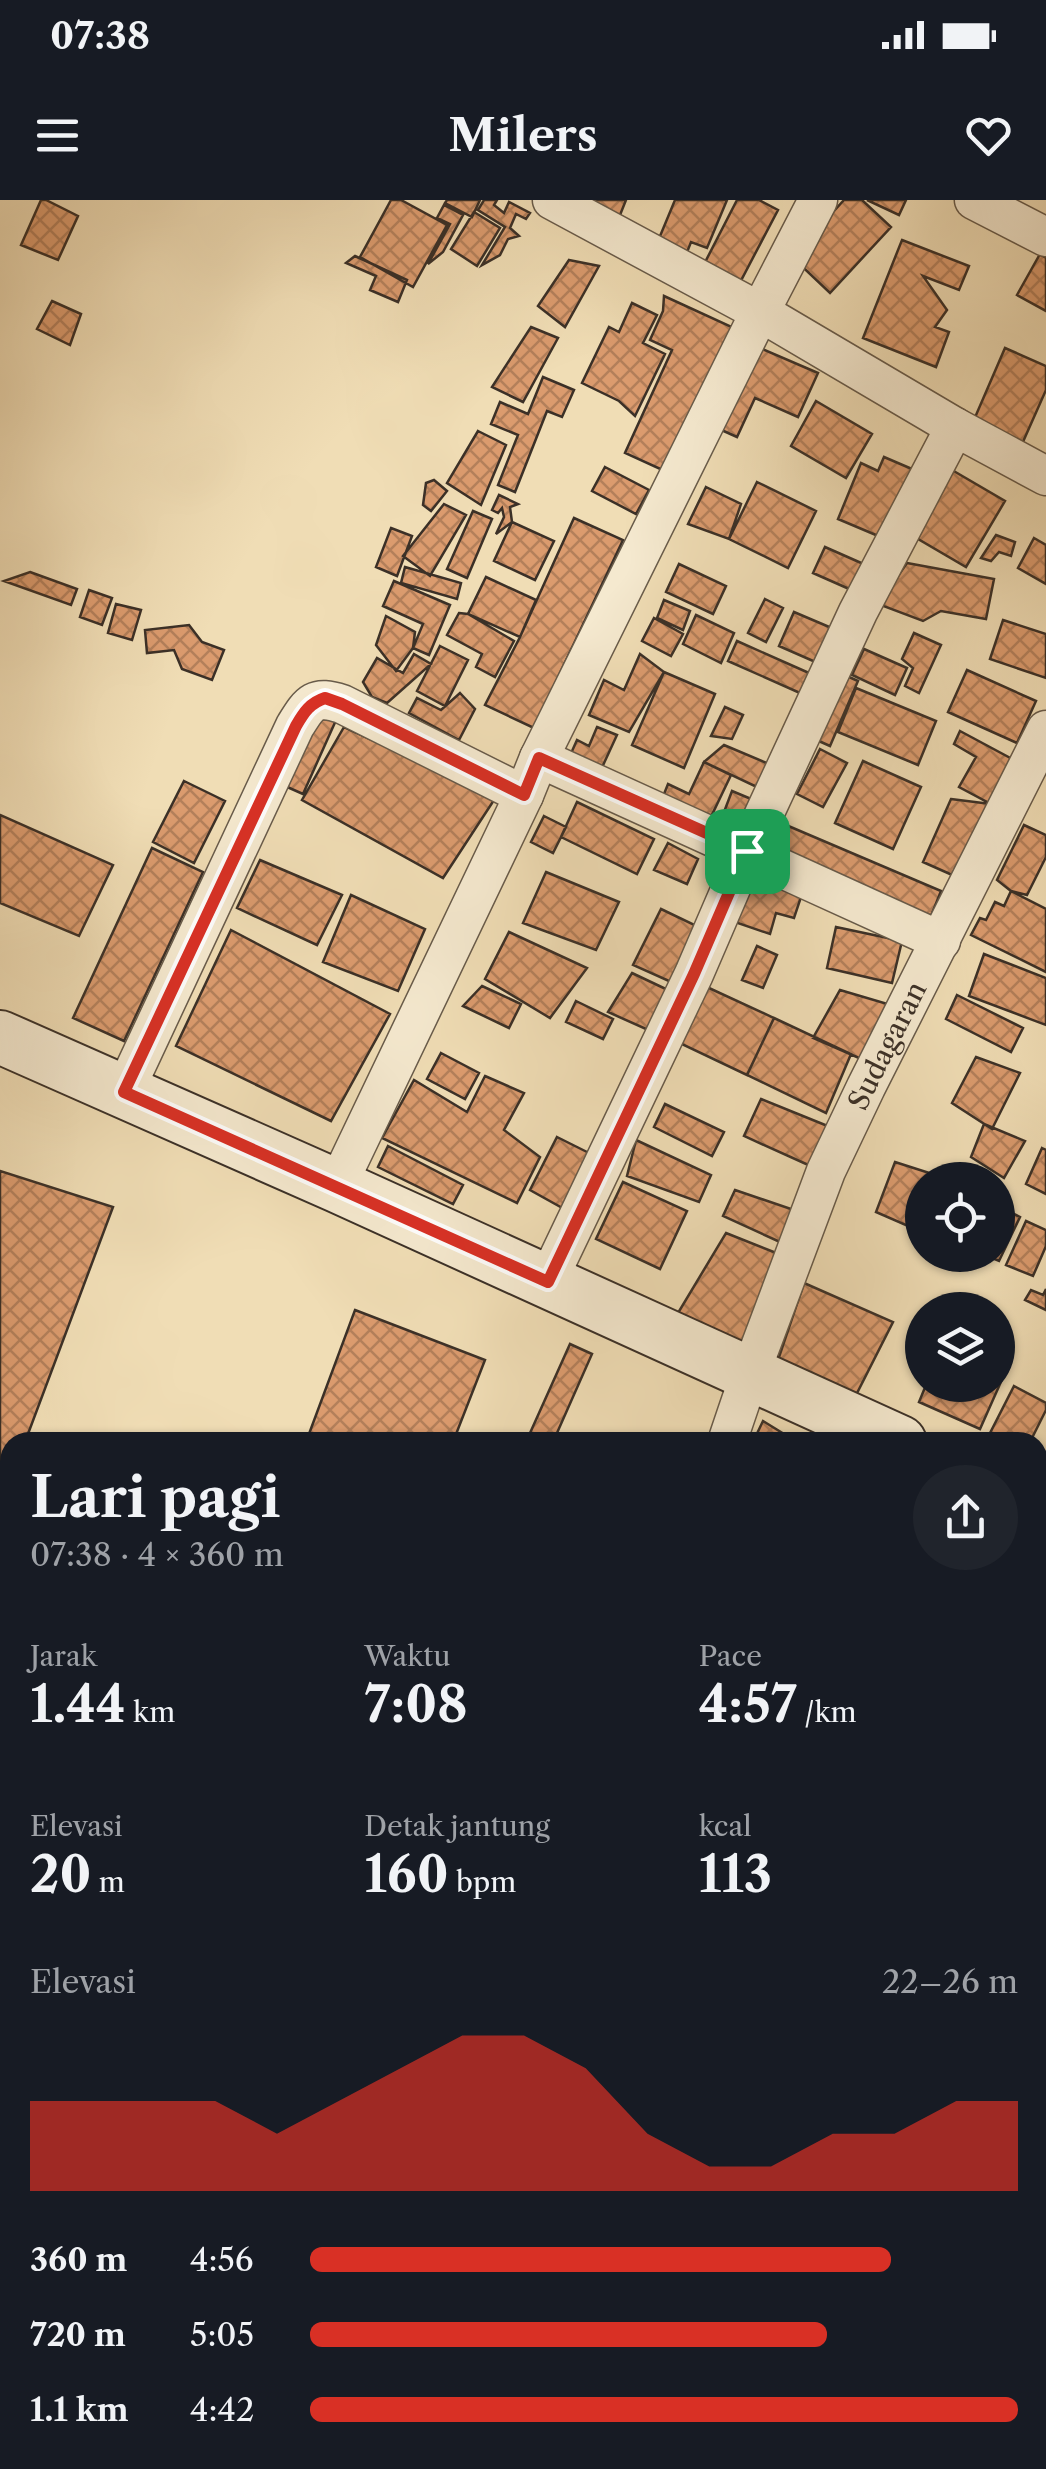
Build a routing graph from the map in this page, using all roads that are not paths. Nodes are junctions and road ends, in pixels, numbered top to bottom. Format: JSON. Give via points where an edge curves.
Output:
{"nodes":[{"id":1,"x":552,"y":200,"type":"edge"},
{"id":2,"x":818,"y":200,"type":"edge"},
{"id":3,"x":974,"y":200,"type":"edge"},
{"id":4,"x":1046,"y":236,"type":"edge"},
{"id":5,"x":760,"y":312,"type":"junction"},
{"id":6,"x":954,"y":427,"type":"junction"},
{"id":7,"x":1046,"y":476,"type":"edge"},
{"id":8,"x":1046,"y":730,"type":"edge"},
{"id":9,"x":539,"y":758,"type":"junction"},
{"id":10,"x":524,"y":795,"type":"junction"},
{"id":11,"x":747,"y":851,"type":"junction"},
{"id":12,"x":941,"y":941,"type":"junction"},
{"id":13,"x":0,"y":1038,"type":"edge"},
{"id":14,"x":124,"y":1092,"type":"junction"},
{"id":15,"x":338,"y":1186,"type":"junction"},
{"id":16,"x":548,"y":1282,"type":"junction"},
{"id":17,"x":750,"y":1374,"type":"junction"},
{"id":18,"x":730,"y":1432,"type":"edge"},
{"id":19,"x":878,"y":1432,"type":"edge"}],
"edges":[{"from":1,"to":5,"type":"street"},
{"from":2,"to":5,"type":"street"},
{"from":3,"to":4,"type":"street"},
{"from":5,"to":6,"type":"street"},
{"from":5,"to":9,"type":"street"},
{"from":6,"to":7,"type":"street"},
{"from":6,"to":11,"type":"street","via":[[858,612]]},
{"from":8,"to":12,"type":"street","name":"Sudagaran"},
{"from":9,"to":10,"type":"street"},
{"from":9,"to":11,"type":"street"},
{"from":10,"to":14,"type":"street","via":[[342,704],[314,702],[296,726]]},
{"from":10,"to":15,"type":"street"},
{"from":11,"to":12,"type":"street"},
{"from":11,"to":16,"type":"street"},
{"from":12,"to":17,"type":"street","name":"Sudagaran","via":[[826,1171]]},
{"from":13,"to":14,"type":"street"},
{"from":14,"to":15,"type":"street"},
{"from":15,"to":16,"type":"street"},
{"from":16,"to":17,"type":"street"},
{"from":17,"to":18,"type":"street","name":"Sudagaran"},
{"from":17,"to":19,"type":"street"}]}
